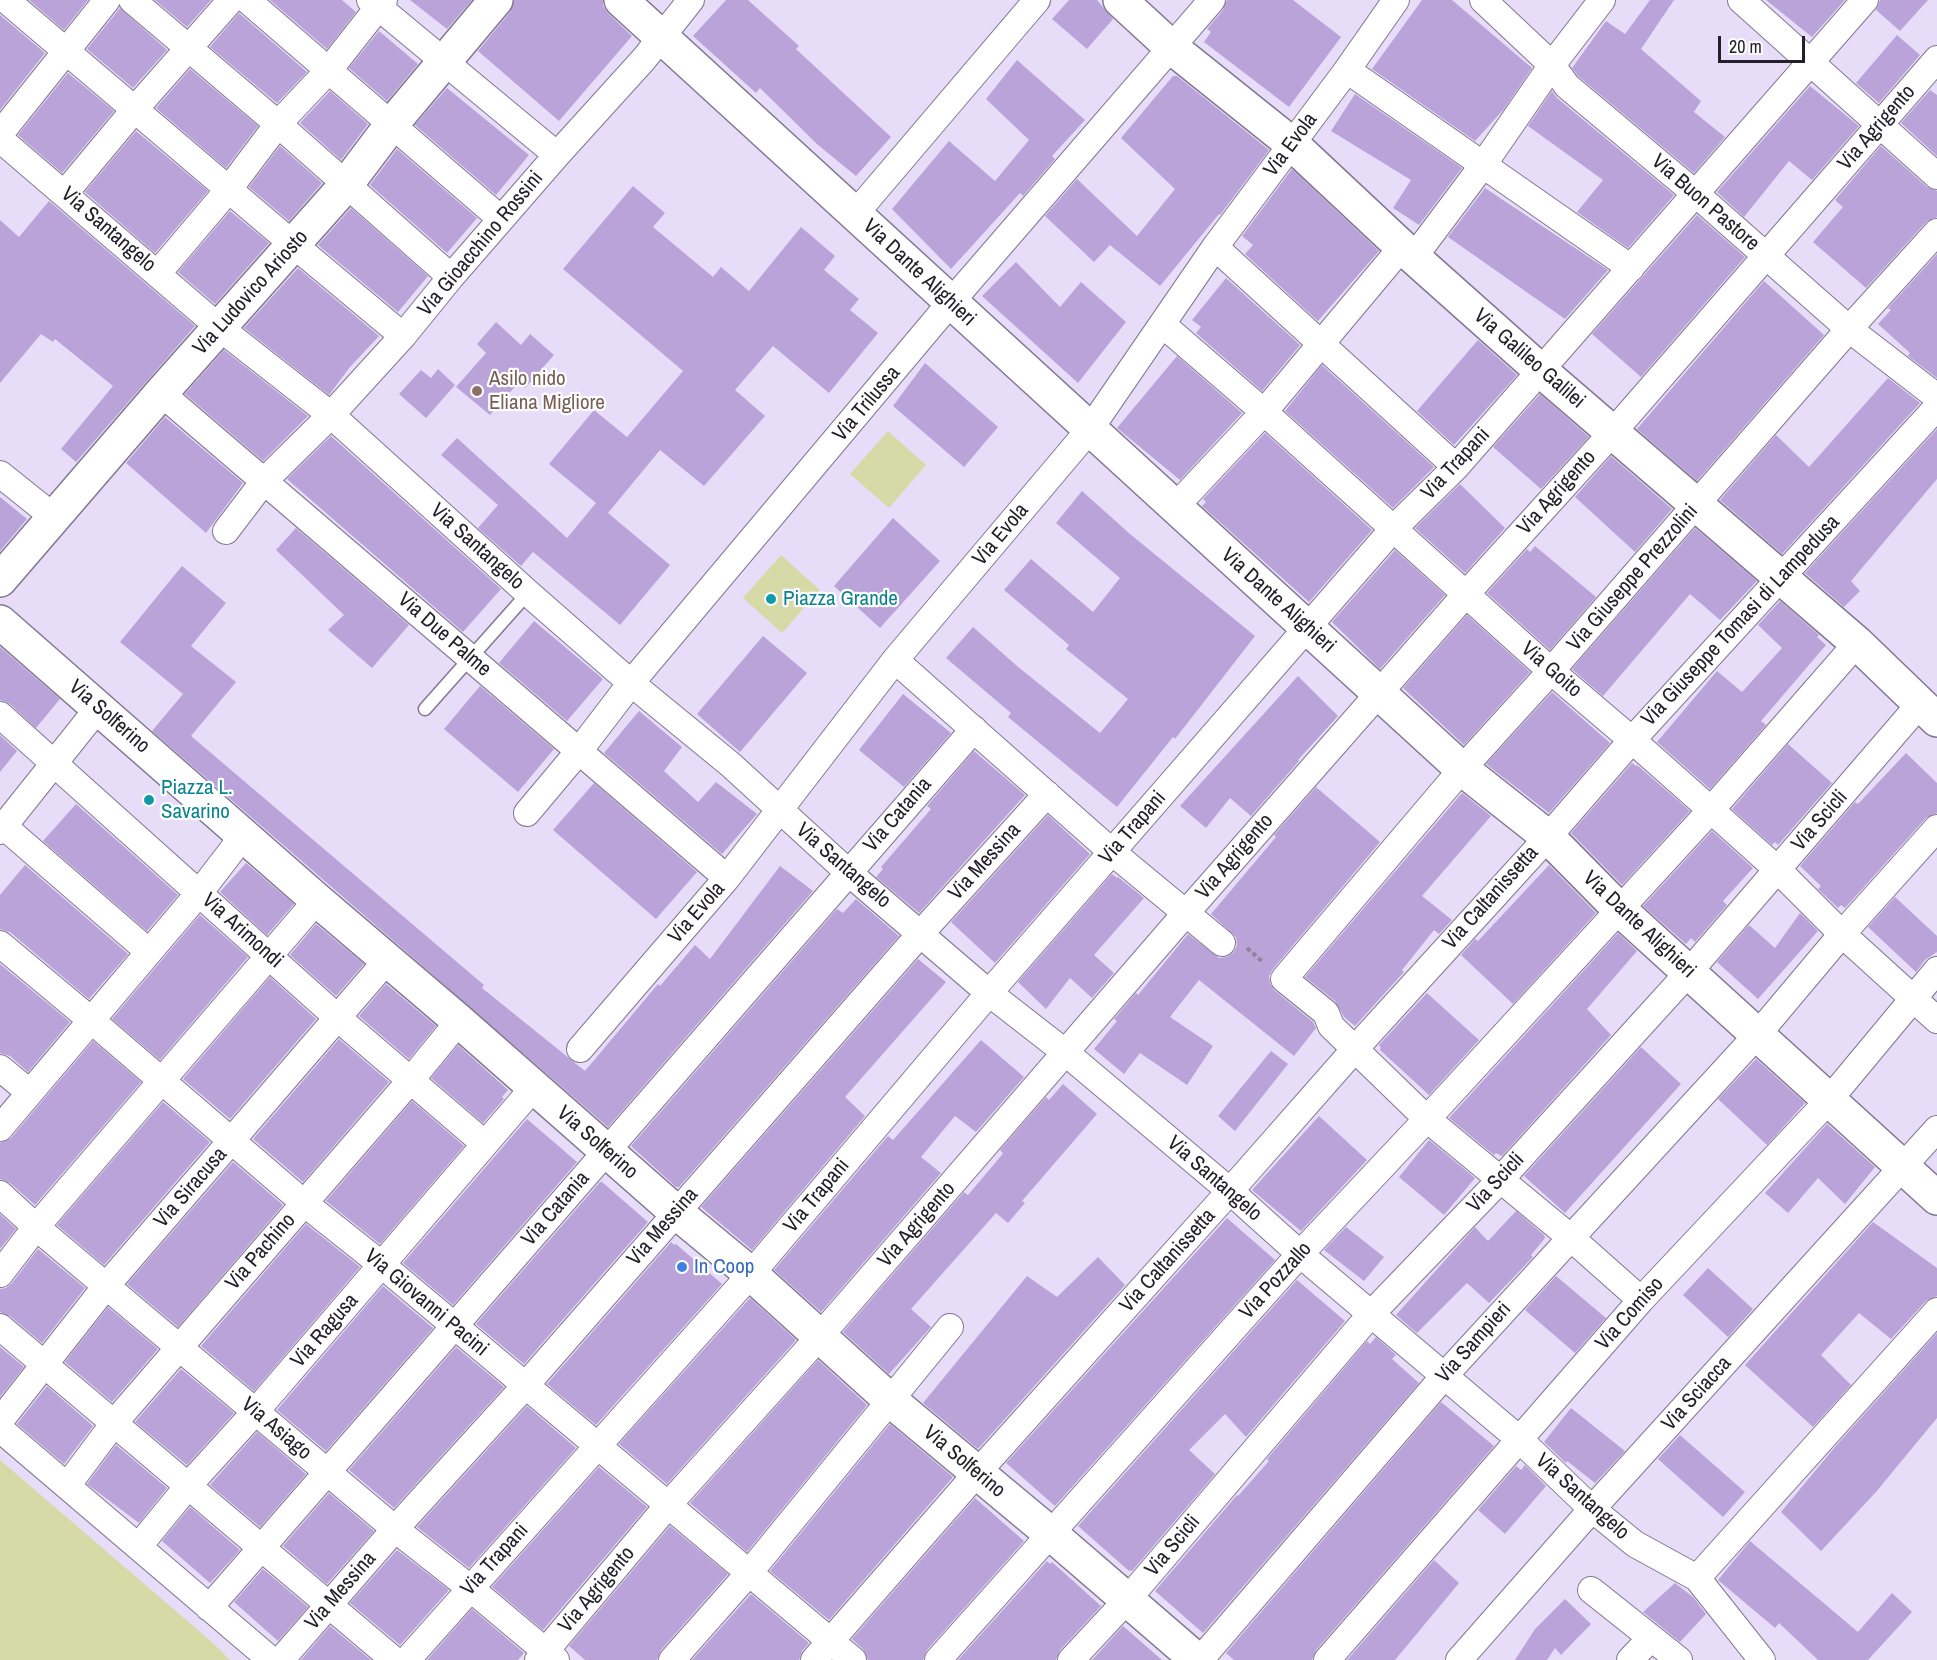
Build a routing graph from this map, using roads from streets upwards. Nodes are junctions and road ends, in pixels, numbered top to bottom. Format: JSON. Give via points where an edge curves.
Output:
{"nodes":[{"id":1,"x":6,"y":0,"type":"edge"},
{"id":2,"x":107,"y":0,"type":"edge"},
{"id":3,"x":132,"y":0,"type":"edge"},
{"id":4,"x":231,"y":0,"type":"edge"},
{"id":5,"x":247,"y":0,"type":"edge"},
{"id":6,"x":496,"y":0,"type":"edge"},
{"id":7,"x":621,"y":0,"type":"edge"},
{"id":8,"x":691,"y":0,"type":"edge"},
{"id":9,"x":1037,"y":0,"type":"edge"},
{"id":10,"x":1120,"y":0,"type":"edge"},
{"id":11,"x":1212,"y":0,"type":"edge"},
{"id":12,"x":1396,"y":0,"type":"edge"},
{"id":13,"x":1483,"y":0,"type":"edge"},
{"id":14,"x":1602,"y":0,"type":"edge"},
{"id":15,"x":1741,"y":0,"type":"edge"},
{"id":16,"x":1865,"y":0,"type":"edge"},
{"id":17,"x":378,"y":2,"type":"edge"},
{"id":18,"x":662,"y":37,"type":"junction"},
{"id":19,"x":1171,"y":47,"type":"junction"},
{"id":20,"x":189,"y":48,"type":"junction"},
{"id":21,"x":67,"y":53,"type":"junction"},
{"id":22,"x":1937,"y":59,"type":"edge"},
{"id":23,"x":444,"y":61,"type":"junction"},
{"id":24,"x":1810,"y":64,"type":"junction"},
{"id":25,"x":1552,"y":65,"type":"junction"},
{"id":26,"x":329,"y":70,"type":"junction"},
{"id":27,"x":1347,"y":70,"type":"junction"},
{"id":28,"x":135,"y":109,"type":"junction"},
{"id":29,"x":278,"y":124,"type":"junction"},
{"id":30,"x":392,"y":124,"type":"junction"},
{"id":31,"x":1880,"y":124,"type":"junction"},
{"id":32,"x":0,"y":134,"type":"edge"},
{"id":33,"x":0,"y":139,"type":"edge"},
{"id":34,"x":1292,"y":144,"type":"junction"},
{"id":35,"x":557,"y":155,"type":"junction"},
{"id":36,"x":1483,"y":165,"type":"junction"},
{"id":37,"x":1937,"y":176,"type":"edge"},
{"id":38,"x":346,"y":185,"type":"junction"},
{"id":39,"x":229,"y":189,"type":"junction"},
{"id":40,"x":65,"y":193,"type":"junction"},
{"id":41,"x":1696,"y":194,"type":"junction"},
{"id":42,"x":855,"y":214,"type":"junction"},
{"id":43,"x":501,"y":219,"type":"junction"},
{"id":44,"x":1937,"y":232,"type":"edge"},
{"id":45,"x":294,"y":245,"type":"junction"},
{"id":46,"x":1215,"y":247,"type":"junction"},
{"id":47,"x":1408,"y":252,"type":"junction"},
{"id":48,"x":1767,"y":257,"type":"junction"},
{"id":49,"x":1630,"y":268,"type":"junction"},
{"id":50,"x":158,"y":273,"type":"junction"},
{"id":51,"x":451,"y":278,"type":"junction"},
{"id":52,"x":951,"y":302,"type":"junction"},
{"id":53,"x":1162,"y":324,"type":"junction"},
{"id":54,"x":220,"y":328,"type":"junction"},
{"id":55,"x":1849,"y":329,"type":"junction"},
{"id":56,"x":403,"y":336,"type":"junction"},
{"id":57,"x":1320,"y":344,"type":"junction"},
{"id":58,"x":1540,"y":370,"type":"junction"},
{"id":59,"x":161,"y":393,"type":"junction"},
{"id":60,"x":1937,"y":397,"type":"edge"},
{"id":61,"x":1937,"y":407,"type":"edge"},
{"id":62,"x":1264,"y":412,"type":"junction"},
{"id":63,"x":331,"y":416,"type":"junction"},
{"id":64,"x":1090,"y":429,"type":"junction"},
{"id":65,"x":1613,"y":432,"type":"junction"},
{"id":66,"x":1456,"y":467,"type":"junction"},
{"id":67,"x":0,"y":474,"type":"edge"},
{"id":68,"x":264,"y":481,"type":"junction"},
{"id":69,"x":1697,"y":505,"type":"junction"},
{"id":70,"x":1175,"y":507,"type":"junction"},
{"id":71,"x":55,"y":518,"type":"junction"},
{"id":72,"x":1394,"y":529,"type":"junction"},
{"id":73,"x":226,"y":531,"type":"dead end"},
{"id":74,"x":1782,"y":578,"type":"junction"},
{"id":75,"x":0,"y":580,"type":"edge"},
{"id":76,"x":1466,"y":594,"type":"junction"},
{"id":77,"x":0,"y":622,"type":"edge"},
{"id":78,"x":1307,"y":628,"type":"junction"},
{"id":79,"x":1857,"y":643,"type":"junction"},
{"id":80,"x":895,"y":660,"type":"junction"},
{"id":81,"x":1551,"y":672,"type":"junction"},
{"id":82,"x":631,"y":683,"type":"junction"},
{"id":83,"x":1379,"y":693,"type":"junction"},
{"id":84,"x":99,"y":707,"type":"junction"},
{"id":85,"x":1928,"y":712,"type":"edge"},
{"id":86,"x":0,"y":715,"type":"edge"},
{"id":87,"x":974,"y":729,"type":"junction"},
{"id":88,"x":1632,"y":740,"type":"junction"},
{"id":89,"x":579,"y":751,"type":"junction"},
{"id":90,"x":54,"y":764,"type":"junction"},
{"id":91,"x":1462,"y":769,"type":"junction"},
{"id":92,"x":1047,"y":794,"type":"junction"},
{"id":93,"x":780,"y":810,"type":"junction"},
{"id":94,"x":1711,"y":810,"type":"junction"},
{"id":95,"x":527,"y":813,"type":"dead end"},
{"id":96,"x":1,"y":827,"type":"edge"},
{"id":97,"x":1937,"y":828,"type":"edge"},
{"id":98,"x":243,"y":836,"type":"junction"},
{"id":99,"x":1548,"y":837,"type":"junction"},
{"id":100,"x":1112,"y":852,"type":"junction"},
{"id":101,"x":1778,"y":870,"type":"junction"},
{"id":102,"x":849,"y":873,"type":"junction"},
{"id":103,"x":727,"y":878,"type":"junction"},
{"id":104,"x":200,"y":892,"type":"junction"},
{"id":105,"x":317,"y":900,"type":"junction"},
{"id":106,"x":1619,"y":909,"type":"junction"},
{"id":107,"x":1185,"y":914,"type":"junction"},
{"id":108,"x":921,"y":933,"type":"junction"},
{"id":109,"x":1842,"y":934,"type":"junction"},
{"id":110,"x":1222,"y":943,"type":"road end"},
{"id":111,"x":0,"y":944,"type":"edge"},
{"id":112,"x":148,"y":952,"type":"junction"},
{"id":113,"x":270,"y":955,"type":"junction"},
{"id":114,"x":388,"y":959,"type":"junction"},
{"id":115,"x":1937,"y":970,"type":"edge"},
{"id":116,"x":1689,"y":972,"type":"junction"},
{"id":117,"x":989,"y":993,"type":"junction"},
{"id":118,"x":1913,"y":997,"type":"junction"},
{"id":119,"x":339,"y":1019,"type":"junction"},
{"id":120,"x":91,"y":1020,"type":"junction"},
{"id":121,"x":1937,"y":1020,"type":"edge"},
{"id":122,"x":459,"y":1021,"type":"junction"},
{"id":123,"x":1758,"y":1034,"type":"junction"},
{"id":124,"x":580,"y":1049,"type":"dead end"},
{"id":125,"x":1354,"y":1050,"type":"junction"},
{"id":126,"x":1066,"y":1053,"type":"junction"},
{"id":127,"x":0,"y":1068,"type":"edge"},
{"id":128,"x":410,"y":1081,"type":"junction"},
{"id":129,"x":161,"y":1082,"type":"junction"},
{"id":130,"x":534,"y":1087,"type":"junction"},
{"id":131,"x":29,"y":1092,"type":"junction"},
{"id":132,"x":1828,"y":1100,"type":"junction"},
{"id":133,"x":1428,"y":1119,"type":"junction"},
{"id":134,"x":0,"y":1128,"type":"edge"},
{"id":135,"x":1937,"y":1129,"type":"edge"},
{"id":136,"x":232,"y":1141,"type":"junction"},
{"id":137,"x":485,"y":1144,"type":"junction"},
{"id":138,"x":608,"y":1151,"type":"junction"},
{"id":139,"x":1903,"y":1167,"type":"junction"},
{"id":140,"x":1501,"y":1179,"type":"junction"},
{"id":141,"x":1230,"y":1191,"type":"junction"},
{"id":142,"x":0,"y":1194,"type":"edge"},
{"id":143,"x":1937,"y":1198,"type":"edge"},
{"id":144,"x":304,"y":1203,"type":"junction"},
{"id":145,"x":676,"y":1212,"type":"junction"},
{"id":146,"x":36,"y":1227,"type":"junction"},
{"id":147,"x":1570,"y":1237,"type":"junction"},
{"id":148,"x":1300,"y":1254,"type":"junction"},
{"id":149,"x":382,"y":1264,"type":"junction"},
{"id":150,"x":0,"y":1274,"type":"edge"},
{"id":151,"x":751,"y":1274,"type":"junction"},
{"id":152,"x":106,"y":1286,"type":"junction"},
{"id":153,"x":1641,"y":1300,"type":"junction"},
{"id":154,"x":1937,"y":1311,"type":"edge"},
{"id":155,"x":1371,"y":1314,"type":"junction"},
{"id":156,"x":455,"y":1325,"type":"junction"},
{"id":157,"x":0,"y":1327,"type":"edge"},
{"id":158,"x":950,"y":1327,"type":"dead end"},
{"id":159,"x":820,"y":1336,"type":"junction"},
{"id":160,"x":179,"y":1347,"type":"junction"},
{"id":161,"x":44,"y":1364,"type":"junction"},
{"id":162,"x":1445,"y":1375,"type":"junction"},
{"id":163,"x":525,"y":1386,"type":"junction"},
{"id":164,"x":890,"y":1400,"type":"junction"},
{"id":165,"x":256,"y":1412,"type":"junction"},
{"id":166,"x":0,"y":1421,"type":"edge"},
{"id":167,"x":114,"y":1423,"type":"junction"},
{"id":168,"x":0,"y":1429,"type":"edge"},
{"id":169,"x":1519,"y":1439,"type":"junction"},
{"id":170,"x":597,"y":1446,"type":"junction"},
{"id":171,"x":327,"y":1472,"type":"junction"},
{"id":172,"x":977,"y":1473,"type":"junction"},
{"id":173,"x":67,"y":1486,"type":"junction"},
{"id":174,"x":188,"y":1486,"type":"junction"},
{"id":175,"x":669,"y":1504,"type":"junction"},
{"id":176,"x":1592,"y":1509,"type":"junction"},
{"id":177,"x":395,"y":1529,"type":"junction"},
{"id":178,"x":1051,"y":1534,"type":"junction"},
{"id":179,"x":139,"y":1546,"type":"junction"},
{"id":180,"x":261,"y":1548,"type":"junction"},
{"id":181,"x":749,"y":1573,"type":"junction"},
{"id":182,"x":1696,"y":1578,"type":"junction"},
{"id":183,"x":470,"y":1588,"type":"junction"},
{"id":184,"x":1591,"y":1590,"type":"dead end"},
{"id":185,"x":1127,"y":1600,"type":"junction"},
{"id":186,"x":329,"y":1605,"type":"junction"},
{"id":187,"x":209,"y":1608,"type":"junction"},
{"id":188,"x":1650,"y":1639,"type":"junction"},
{"id":189,"x":831,"y":1640,"type":"junction"},
{"id":190,"x":547,"y":1657,"type":"edge"},
{"id":191,"x":271,"y":1660,"type":"edge"},
{"id":192,"x":281,"y":1660,"type":"edge"},
{"id":193,"x":394,"y":1660,"type":"edge"},
{"id":194,"x":407,"y":1660,"type":"edge"},
{"id":195,"x":672,"y":1660,"type":"edge"},
{"id":196,"x":814,"y":1660,"type":"edge"},
{"id":197,"x":853,"y":1660,"type":"edge"},
{"id":198,"x":938,"y":1660,"type":"edge"},
{"id":199,"x":1071,"y":1660,"type":"edge"},
{"id":200,"x":1198,"y":1660,"type":"edge"},
{"id":201,"x":1327,"y":1660,"type":"edge"},
{"id":202,"x":1459,"y":1660,"type":"edge"},
{"id":203,"x":1630,"y":1660,"type":"edge"},
{"id":204,"x":1679,"y":1660,"type":"edge"},
{"id":205,"x":1762,"y":1660,"type":"edge"}],
"edges":[{"from":1,"to":21,"type":"street"},
{"from":2,"to":21,"type":"street"},
{"from":3,"to":20,"type":"street"},
{"from":4,"to":20,"type":"street"},
{"from":5,"to":26,"type":"street"},
{"from":6,"to":23,"type":"street","name":"Via Ludovico Ariosto"},
{"from":7,"to":18,"type":"street","name":"Via Dante Alighieri"},
{"from":8,"to":18,"type":"street","name":"Via Gioacchino Rossini"},
{"from":9,"to":42,"type":"street"},
{"from":10,"to":19,"type":"street","name":"Via Galileo Galilei"},
{"from":11,"to":19,"type":"street","name":"Via Trilussa"},
{"from":12,"to":27,"type":"street","name":"Via Evola"},
{"from":13,"to":25,"type":"street","name":"Via Buon Pastore"},
{"from":14,"to":25,"type":"street"},
{"from":15,"to":24,"type":"street"},
{"from":16,"to":24,"type":"street","name":"Via Trapani"},
{"from":17,"to":23,"type":"street"},
{"from":17,"to":26,"type":"street"},
{"from":18,"to":35,"type":"street","name":"Via Gioacchino Rossini"},
{"from":18,"to":42,"type":"street","name":"Via Dante Alighieri"},
{"from":19,"to":34,"type":"street","name":"Via Galileo Galilei"},
{"from":19,"to":52,"type":"street","name":"Via Trilussa"},
{"from":20,"to":28,"type":"street"},
{"from":20,"to":29,"type":"street"},
{"from":21,"to":28,"type":"street"},
{"from":21,"to":32,"type":"street"},
{"from":22,"to":31,"type":"street","name":"Via Agrigento"},
{"from":23,"to":30,"type":"street","name":"Via Ludovico Ariosto"},
{"from":23,"to":35,"type":"street"},
{"from":24,"to":31,"type":"street"},
{"from":24,"to":41,"type":"street","name":"Via Trapani"},
{"from":25,"to":36,"type":"street"},
{"from":25,"to":41,"type":"street","name":"Via Buon Pastore","via":[[1567,86]]},
{"from":26,"to":29,"type":"street"},
{"from":26,"to":30,"type":"street"},
{"from":27,"to":34,"type":"street","name":"Via Evola"},
{"from":27,"to":36,"type":"street"},
{"from":28,"to":39,"type":"street"},
{"from":28,"to":40,"type":"street"},
{"from":29,"to":38,"type":"street"},
{"from":29,"to":39,"type":"street"},
{"from":30,"to":38,"type":"street","name":"Via Ludovico Ariosto"},
{"from":30,"to":43,"type":"street"},
{"from":31,"to":37,"type":"street"},
{"from":31,"to":48,"type":"street","name":"Via Agrigento"},
{"from":33,"to":40,"type":"street","name":"Via Santangelo"},
{"from":34,"to":46,"type":"street","name":"Via Evola"},
{"from":34,"to":47,"type":"street","name":"Via Galileo Galilei"},
{"from":35,"to":43,"type":"street","name":"Via Gioacchino Rossini"},
{"from":36,"to":47,"type":"street"},
{"from":36,"to":49,"type":"street"},
{"from":38,"to":45,"type":"street","name":"Via Ludovico Ariosto"},
{"from":38,"to":51,"type":"street"},
{"from":39,"to":45,"type":"street"},
{"from":39,"to":50,"type":"street"},
{"from":40,"to":50,"type":"street","name":"Via Santangelo"},
{"from":41,"to":48,"type":"street","name":"Via Buon Pastore"},
{"from":41,"to":49,"type":"street","name":"Via Trapani"},
{"from":42,"to":52,"type":"street","name":"Via Dante Alighieri"},
{"from":43,"to":51,"type":"street","name":"Via Gioacchino Rossini"},
{"from":44,"to":55,"type":"street","name":"Via Giuseppe Prezzolini"},
{"from":45,"to":54,"type":"street","name":"Via Ludovico Ariosto"},
{"from":45,"to":56,"type":"street"},
{"from":46,"to":53,"type":"street","name":"Via Evola"},
{"from":46,"to":57,"type":"street"},
{"from":47,"to":57,"type":"street"},
{"from":47,"to":58,"type":"street","name":"Via Galileo Galilei"},
{"from":48,"to":55,"type":"street","name":"Via Buon Pastore"},
{"from":48,"to":65,"type":"street","name":"Via Agrigento"},
{"from":49,"to":58,"type":"street","name":"Via Trapani"},
{"from":50,"to":54,"type":"street","name":"Via Santangelo"},
{"from":51,"to":56,"type":"street","name":"Via Gioacchino Rossini"},
{"from":52,"to":64,"type":"street","name":"Via Dante Alighieri"},
{"from":52,"to":82,"type":"street","name":"Via Trilussa"},
{"from":53,"to":62,"type":"street","name":"Via Goito"},
{"from":53,"to":64,"type":"street","name":"Via Evola"},
{"from":54,"to":59,"type":"street","name":"Via Ludovico Ariosto"},
{"from":54,"to":63,"type":"street","name":"Via Santangelo"},
{"from":55,"to":60,"type":"street","name":"Via Buon Pastore"},
{"from":55,"to":69,"type":"street","name":"Via Giuseppe Prezzolini"},
{"from":56,"to":63,"type":"street","name":"Via Gioacchino Rossini"},
{"from":57,"to":62,"type":"street"},
{"from":57,"to":66,"type":"street"},
{"from":58,"to":65,"type":"street","name":"Via Galileo Galilei"},
{"from":58,"to":66,"type":"street","name":"Via Trapani"},
{"from":59,"to":68,"type":"street","name":"Via Due Palme"},
{"from":59,"to":71,"type":"street","name":"Via Ludovico Ariosto"},
{"from":61,"to":74,"type":"street","name":"Via Giuseppe Tomasi di Lampedusa"},
{"from":62,"to":70,"type":"street"},
{"from":62,"to":72,"type":"street","name":"Via Goito"},
{"from":63,"to":68,"type":"street","name":"Via Gioacchino Rossini"},
{"from":63,"to":82,"type":"street","name":"Via Santangelo"},
{"from":64,"to":70,"type":"street","name":"Via Dante Alighieri"},
{"from":64,"to":80,"type":"street","name":"Via Evola"},
{"from":65,"to":69,"type":"street","name":"Via Galileo Galilei"},
{"from":65,"to":76,"type":"street","name":"Via Agrigento"},
{"from":66,"to":72,"type":"street","name":"Via Trapani"},
{"from":67,"to":71,"type":"street"},
{"from":68,"to":73,"type":"street","name":"Via Gioacchino Rossini"},
{"from":68,"to":89,"type":"street","name":"Via Due Palme"},
{"from":69,"to":74,"type":"street","name":"Via Galileo Galilei"},
{"from":69,"to":81,"type":"street","name":"Via Giuseppe Prezzolini"},
{"from":70,"to":78,"type":"street","name":"Via Dante Alighieri"},
{"from":71,"to":75,"type":"street","name":"Via Ludovico Ariosto"},
{"from":72,"to":76,"type":"street","name":"Via Goito"},
{"from":72,"to":78,"type":"street","name":"Via Trapani"},
{"from":74,"to":79,"type":"street","name":"Via Galileo Galilei"},
{"from":74,"to":88,"type":"street","name":"Via Giuseppe Tomasi di Lampedusa"},
{"from":76,"to":81,"type":"street","name":"Via Goito"},
{"from":76,"to":83,"type":"street","name":"Via Agrigento"},
{"from":77,"to":84,"type":"street","name":"Via Solferino"},
{"from":78,"to":83,"type":"street","name":"Via Dante Alighieri"},
{"from":78,"to":100,"type":"street","name":"Via Trapani"},
{"from":79,"to":85,"type":"street","name":"Via Galileo Galilei"},
{"from":79,"to":94,"type":"street","name":"Via Pozzallo"},
{"from":80,"to":87,"type":"street"},
{"from":80,"to":93,"type":"street","name":"Via Evola"},
{"from":81,"to":88,"type":"street","name":"Via Goito"},
{"from":81,"to":91,"type":"street","name":"Via Giuseppe Prezzolini"},
{"from":82,"to":89,"type":"street","name":"Via Trilussa"},
{"from":82,"to":93,"type":"street","name":"Via Santangelo"},
{"from":83,"to":91,"type":"street","name":"Via Dante Alighieri"},
{"from":83,"to":107,"type":"street","name":"Via Agrigento"},
{"from":84,"to":90,"type":"street"},
{"from":84,"to":98,"type":"street","name":"Via Solferino"},
{"from":85,"to":101,"type":"street","name":"Via Scicli"},
{"from":86,"to":90,"type":"street","name":"Via Arimondi"},
{"from":87,"to":92,"type":"street"},
{"from":87,"to":102,"type":"street","name":"Via Catania"},
{"from":88,"to":94,"type":"street","name":"Via Goito"},
{"from":88,"to":99,"type":"street","name":"Via Giuseppe Tomasi di Lampedusa"},
{"from":89,"to":95,"type":"street","name":"Via Trilussa"},
{"from":89,"to":103,"type":"street","name":"Via Due Palme"},
{"from":90,"to":96,"type":"street"},
{"from":90,"to":104,"type":"street","name":"Via Arimondi"},
{"from":91,"to":99,"type":"street","name":"Via Dante Alighieri"},
{"from":91,"to":125,"type":"street","name":"Via Giuseppe Prezzolini","via":[[1284,979],[1326,1013],[1330,1026]]},
{"from":92,"to":100,"type":"street"},
{"from":92,"to":108,"type":"street","name":"Via Messina"},
{"from":93,"to":102,"type":"street","name":"Via Santangelo"},
{"from":93,"to":103,"type":"street","name":"Via Evola"},
{"from":94,"to":101,"type":"street","name":"Via Goito"},
{"from":94,"to":106,"type":"street","name":"Via Pozzallo"},
{"from":96,"to":112,"type":"street"},
{"from":97,"to":109,"type":"street","name":"Via Sampieri"},
{"from":98,"to":104,"type":"street"},
{"from":98,"to":105,"type":"street","name":"Via Solferino"},
{"from":99,"to":106,"type":"street","name":"Via Dante Alighieri"},
{"from":99,"to":125,"type":"street","name":"Via Caltanissetta"},
{"from":100,"to":107,"type":"street"},
{"from":100,"to":117,"type":"street","name":"Via Trapani"},
{"from":101,"to":109,"type":"street","name":"Via Goito"},
{"from":101,"to":116,"type":"street","name":"Via Scicli"},
{"from":102,"to":108,"type":"street","name":"Via Santangelo"},
{"from":102,"to":138,"type":"street","name":"Via Catania"},
{"from":103,"to":124,"type":"street","name":"Via Evola"},
{"from":104,"to":112,"type":"street"},
{"from":104,"to":113,"type":"street","name":"Via Arimondi"},
{"from":105,"to":113,"type":"street"},
{"from":105,"to":114,"type":"street","name":"Via Solferino"},
{"from":106,"to":116,"type":"street","name":"Via Dante Alighieri"},
{"from":106,"to":133,"type":"street","name":"Via Pozzallo"},
{"from":107,"to":110,"type":"street"},
{"from":107,"to":126,"type":"street","name":"Via Agrigento"},
{"from":108,"to":117,"type":"street","name":"Via Santangelo"},
{"from":108,"to":145,"type":"street","name":"Via Messina"},
{"from":109,"to":118,"type":"street","name":"Via Goito"},
{"from":109,"to":123,"type":"street","name":"Via Sampieri"},
{"from":111,"to":120,"type":"street","name":"Via Giovanni Pacini"},
{"from":112,"to":120,"type":"street"},
{"from":113,"to":119,"type":"street","name":"Via Arimondi"},
{"from":113,"to":129,"type":"street"},
{"from":114,"to":119,"type":"street","name":"Via Siracusa"},
{"from":114,"to":122,"type":"street","name":"Via Solferino"},
{"from":115,"to":118,"type":"street","name":"Via Comiso"},
{"from":116,"to":123,"type":"street","name":"Via Dante Alighieri"},
{"from":116,"to":140,"type":"street","name":"Via Scicli"},
{"from":117,"to":126,"type":"street","name":"Via Santangelo"},
{"from":117,"to":151,"type":"street","name":"Via Trapani"},
{"from":118,"to":121,"type":"street","name":"Via Goito"},
{"from":118,"to":132,"type":"street","name":"Via Comiso"},
{"from":119,"to":128,"type":"street","name":"Via Arimondi"},
{"from":119,"to":136,"type":"street","name":"Via Siracusa"},
{"from":120,"to":129,"type":"street","name":"Via Giovanni Pacini"},
{"from":120,"to":131,"type":"street"},
{"from":122,"to":128,"type":"street","name":"Via Pachino"},
{"from":122,"to":130,"type":"street","name":"Via Solferino"},
{"from":123,"to":132,"type":"street","name":"Via Dante Alighieri"},
{"from":123,"to":147,"type":"street","name":"Via Sampieri"},
{"from":125,"to":133,"type":"street"},
{"from":125,"to":141,"type":"street","name":"Via Caltanissetta"},
{"from":126,"to":141,"type":"street","name":"Via Santangelo"},
{"from":126,"to":159,"type":"street","name":"Via Agrigento"},
{"from":127,"to":131,"type":"street"},
{"from":128,"to":137,"type":"street","name":"Via Arimondi"},
{"from":128,"to":144,"type":"street","name":"Via Pachino"},
{"from":129,"to":136,"type":"street","name":"Via Giovanni Pacini"},
{"from":129,"to":146,"type":"street"},
{"from":130,"to":137,"type":"street","name":"Via Ragusa"},
{"from":130,"to":138,"type":"street","name":"Via Solferino"},
{"from":131,"to":134,"type":"street"},
{"from":132,"to":139,"type":"street","name":"Via Dante Alighieri"},
{"from":132,"to":153,"type":"street","name":"Via Comiso"},
{"from":133,"to":140,"type":"street"},
{"from":133,"to":148,"type":"street","name":"Via Pozzallo"},
{"from":135,"to":139,"type":"street","name":"Via Sciacca"},
{"from":136,"to":144,"type":"street","name":"Via Giovanni Pacini"},
{"from":136,"to":152,"type":"street","name":"Via Siracusa"},
{"from":137,"to":149,"type":"street","name":"Via Ragusa"},
{"from":138,"to":145,"type":"street","name":"Via Solferino"},
{"from":138,"to":156,"type":"street","name":"Via Catania"},
{"from":139,"to":143,"type":"street","name":"Via Dante Alighieri"},
{"from":139,"to":176,"type":"street","name":"Via Sciacca"},
{"from":140,"to":147,"type":"street"},
{"from":140,"to":155,"type":"street","name":"Via Scicli"},
{"from":141,"to":148,"type":"street","name":"Via Santangelo"},
{"from":141,"to":172,"type":"street","name":"Via Caltanissetta"},
{"from":142,"to":146,"type":"street","name":"Via Asiago"},
{"from":144,"to":149,"type":"street","name":"Via Giovanni Pacini"},
{"from":144,"to":160,"type":"street","name":"Via Pachino"},
{"from":145,"to":151,"type":"street","name":"Via Solferino"},
{"from":145,"to":163,"type":"street","name":"Via Messina"},
{"from":146,"to":150,"type":"street"},
{"from":146,"to":152,"type":"street","name":"Via Asiago"},
{"from":147,"to":153,"type":"street"},
{"from":147,"to":162,"type":"street","name":"Via Sampieri"},
{"from":148,"to":155,"type":"street","name":"Via Santangelo"},
{"from":148,"to":178,"type":"street","name":"Via Pozzallo"},
{"from":149,"to":156,"type":"street","name":"Via Giovanni Pacini"},
{"from":149,"to":165,"type":"street","name":"Via Ragusa"},
{"from":151,"to":159,"type":"street","name":"Via Solferino"},
{"from":151,"to":170,"type":"street","name":"Via Trapani"},
{"from":152,"to":160,"type":"street","name":"Via Asiago"},
{"from":152,"to":161,"type":"street","name":"Via Siracusa"},
{"from":153,"to":169,"type":"street","name":"Via Comiso"},
{"from":154,"to":182,"type":"street"},
{"from":155,"to":162,"type":"street","name":"Via Santangelo"},
{"from":155,"to":185,"type":"street","name":"Via Scicli"},
{"from":156,"to":163,"type":"street","name":"Via Giovanni Pacini"},
{"from":156,"to":171,"type":"street","name":"Via Catania"},
{"from":157,"to":161,"type":"street"},
{"from":158,"to":164,"type":"street"},
{"from":159,"to":164,"type":"street","name":"Via Solferino"},
{"from":159,"to":175,"type":"street","name":"Via Agrigento"},
{"from":160,"to":165,"type":"street","name":"Via Asiago"},
{"from":160,"to":167,"type":"street","name":"Via Pachino"},
{"from":161,"to":166,"type":"street","name":"Via Siracusa"},
{"from":161,"to":167,"type":"street"},
{"from":162,"to":169,"type":"street","name":"Via Santangelo"},
{"from":162,"to":200,"type":"street","name":"Via Sampieri"},
{"from":163,"to":170,"type":"street","name":"Via Giovanni Pacini"},
{"from":163,"to":177,"type":"street","name":"Via Messina"},
{"from":164,"to":172,"type":"street","name":"Via Solferino"},
{"from":164,"to":181,"type":"street"},
{"from":165,"to":171,"type":"street","name":"Via Asiago"},
{"from":165,"to":174,"type":"street","name":"Via Ragusa"},
{"from":167,"to":173,"type":"street","name":"Via Pachino"},
{"from":167,"to":174,"type":"street"},
{"from":168,"to":173,"type":"street"},
{"from":169,"to":176,"type":"street","name":"Via Santangelo"},
{"from":169,"to":201,"type":"street","name":"Via Comiso"},
{"from":170,"to":175,"type":"street","name":"Via Giovanni Pacini"},
{"from":170,"to":183,"type":"street","name":"Via Trapani"},
{"from":171,"to":177,"type":"street","name":"Via Asiago"},
{"from":171,"to":180,"type":"street","name":"Via Catania"},
{"from":172,"to":178,"type":"street","name":"Via Solferino"},
{"from":172,"to":189,"type":"street","name":"Via Caltanissetta"},
{"from":173,"to":179,"type":"street"},
{"from":174,"to":179,"type":"street","name":"Via Ragusa"},
{"from":174,"to":180,"type":"street"},
{"from":175,"to":181,"type":"street","name":"Via Giovanni Pacini"},
{"from":175,"to":190,"type":"street","name":"Via Agrigento"},
{"from":176,"to":182,"type":"street","name":"Via Santangelo","via":[[1635,1544]]},
{"from":176,"to":202,"type":"street","name":"Via Sciacca"},
{"from":177,"to":183,"type":"street","name":"Via Asiago"},
{"from":177,"to":186,"type":"street","name":"Via Messina"},
{"from":178,"to":185,"type":"street","name":"Via Solferino"},
{"from":178,"to":198,"type":"street","name":"Via Pozzallo"},
{"from":179,"to":187,"type":"street"},
{"from":180,"to":186,"type":"street"},
{"from":180,"to":187,"type":"street","name":"Via Catania"},
{"from":181,"to":189,"type":"street","name":"Via Giovanni Pacini"},
{"from":181,"to":195,"type":"street"},
{"from":182,"to":205,"type":"street"},
{"from":183,"to":190,"type":"street","name":"Via Asiago"},
{"from":183,"to":194,"type":"street","name":"Via Trapani"},
{"from":184,"to":188,"type":"street"},
{"from":185,"to":199,"type":"street","name":"Via Scicli"},
{"from":185,"to":200,"type":"street","name":"Via Solferino"},
{"from":186,"to":192,"type":"street","name":"Via Messina"},
{"from":186,"to":193,"type":"street"},
{"from":187,"to":191,"type":"street"},
{"from":188,"to":203,"type":"street"},
{"from":188,"to":204,"type":"street"},
{"from":189,"to":196,"type":"street","name":"Via Caltanissetta"},
{"from":189,"to":197,"type":"street","name":"Via Giovanni Pacini"}]}
